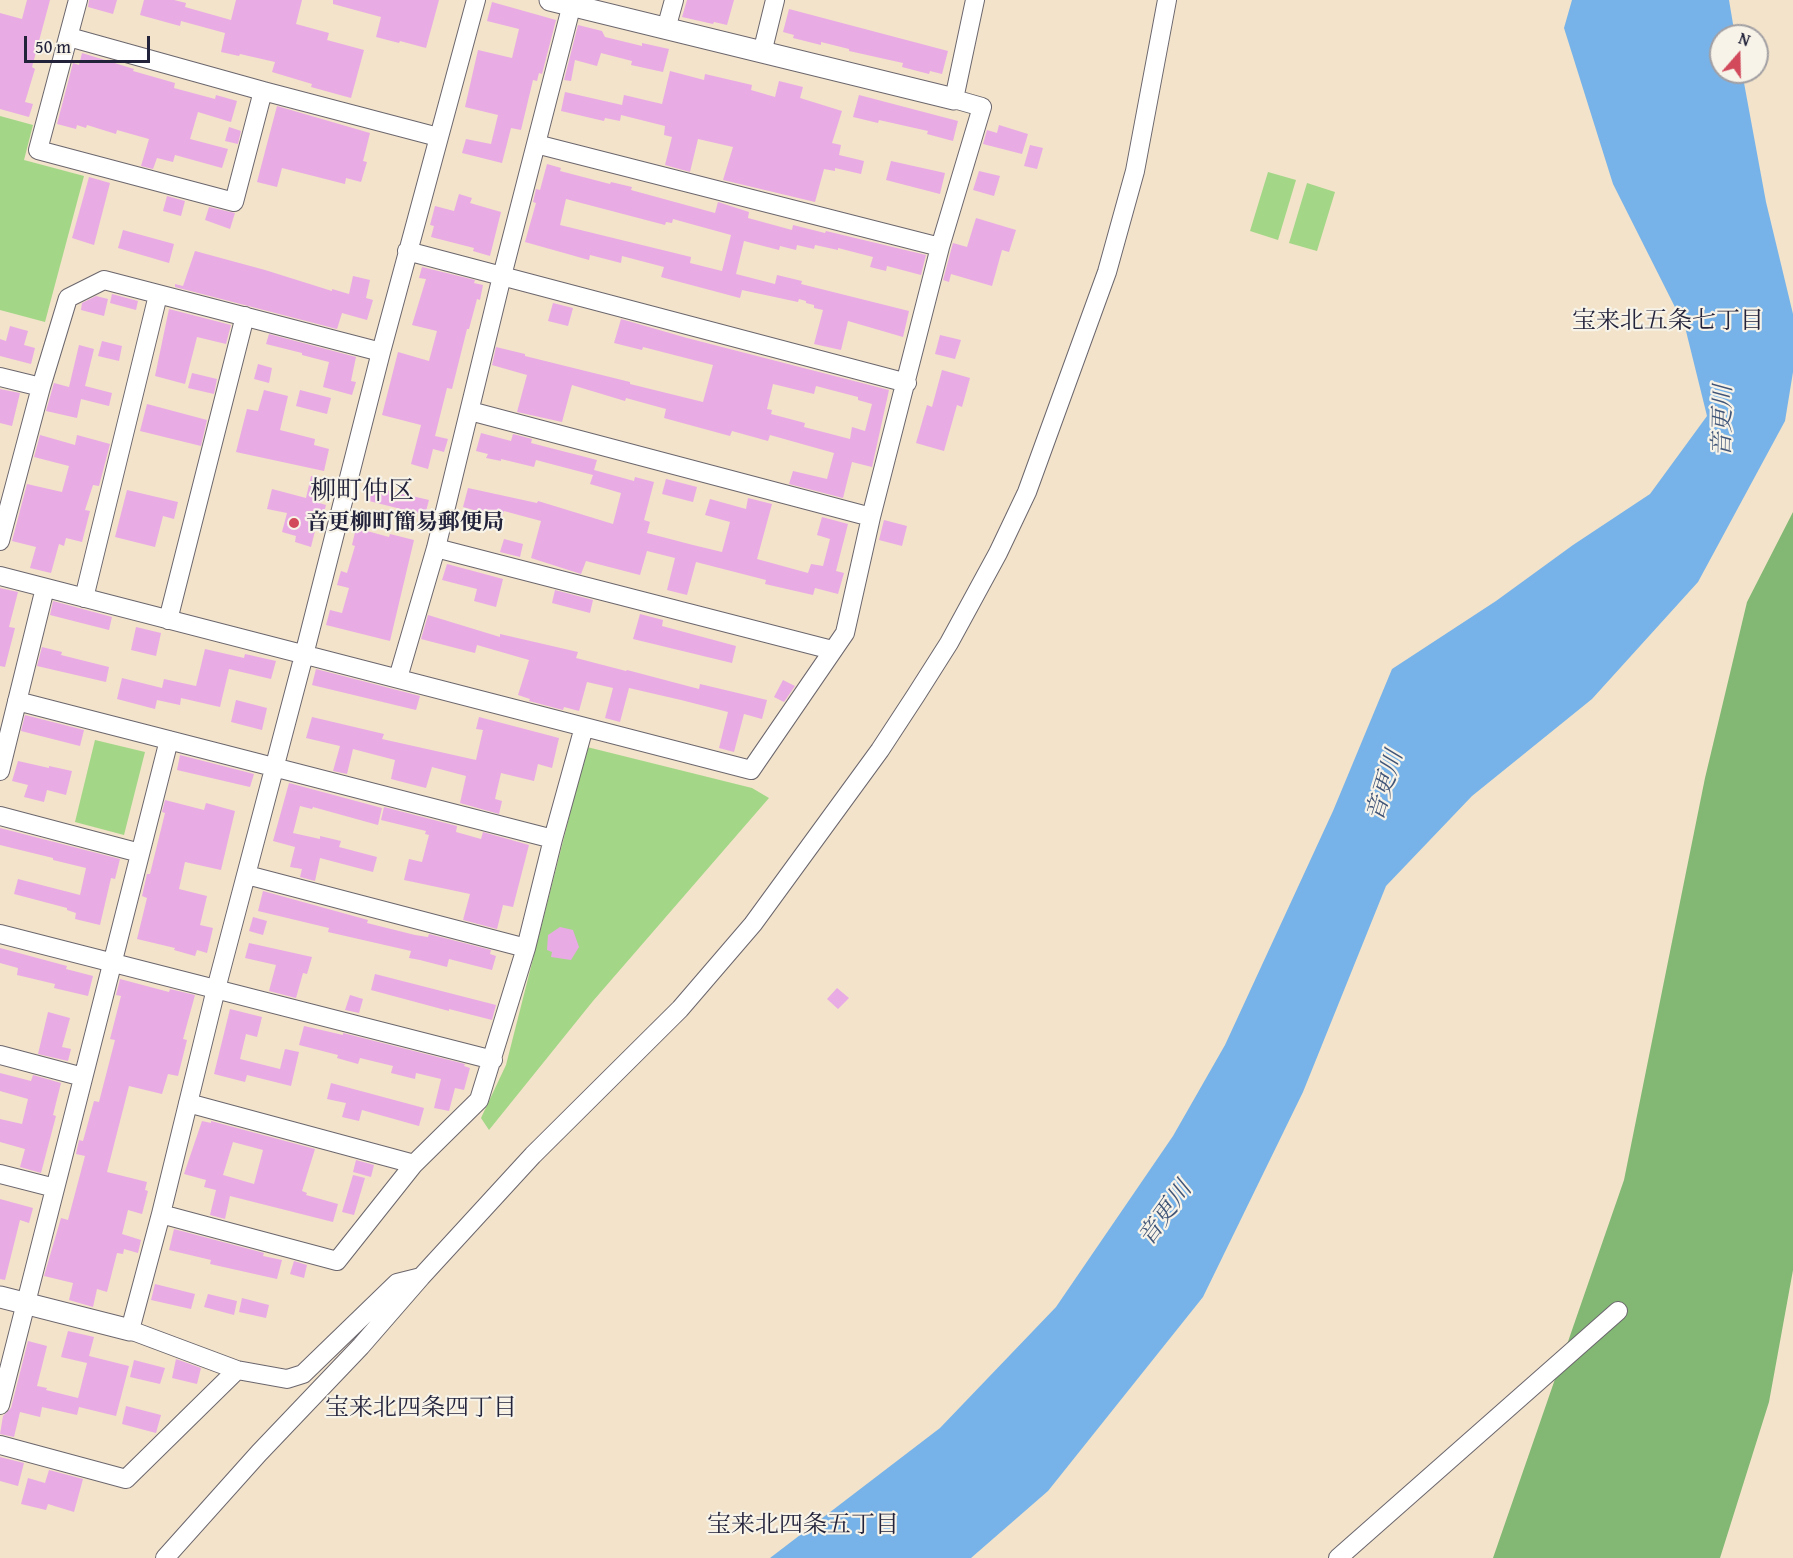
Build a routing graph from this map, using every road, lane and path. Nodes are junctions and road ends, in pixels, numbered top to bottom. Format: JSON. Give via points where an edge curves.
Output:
{"nodes":[{"id":1,"x":78,"y":0,"type":"edge"},
{"id":2,"x":476,"y":0,"type":"edge"},
{"id":3,"x":550,"y":0,"type":"edge"},
{"id":4,"x":674,"y":0,"type":"edge"},
{"id":5,"x":775,"y":0,"type":"edge"},
{"id":6,"x":975,"y":0,"type":"edge"},
{"id":7,"x":1167,"y":0,"type":"edge"},
{"id":8,"x":572,"y":3,"type":"edge"},
{"id":9,"x":666,"y":29,"type":"junction"},
{"id":10,"x":69,"y":37,"type":"junction"},
{"id":11,"x":762,"y":53,"type":"junction"},
{"id":12,"x":263,"y":91,"type":"junction"},
{"id":13,"x":954,"y":99,"type":"junction"},
{"id":14,"x":438,"y":137,"type":"junction"},
{"id":15,"x":536,"y":144,"type":"junction"},
{"id":16,"x":940,"y":247,"type":"junction"},
{"id":17,"x":407,"y":251,"type":"junction"},
{"id":18,"x":502,"y":276,"type":"junction"},
{"id":19,"x":158,"y":295,"type":"junction"},
{"id":20,"x":245,"y":316,"type":"junction"},
{"id":21,"x":381,"y":352,"type":"junction"},
{"id":22,"x":0,"y":377,"type":"edge"},
{"id":23,"x":907,"y":383,"type":"junction"},
{"id":24,"x":41,"y":387,"type":"junction"},
{"id":25,"x":470,"y":411,"type":"junction"},
{"id":26,"x":871,"y":517,"type":"junction"},
{"id":27,"x":0,"y":541,"type":"edge"},
{"id":28,"x":436,"y":548,"type":"junction"},
{"id":29,"x":0,"y":576,"type":"edge"},
{"id":30,"x":45,"y":588,"type":"junction"},
{"id":31,"x":84,"y":598,"type":"junction"},
{"id":32,"x":168,"y":620,"type":"junction"},
{"id":33,"x":832,"y":650,"type":"junction"},
{"id":34,"x":304,"y":655,"type":"junction"},
{"id":35,"x":398,"y":678,"type":"junction"},
{"id":36,"x":17,"y":701,"type":"junction"},
{"id":37,"x":584,"y":727,"type":"junction"},
{"id":38,"x":169,"y":740,"type":"junction"},
{"id":39,"x":273,"y":767,"type":"junction"},
{"id":40,"x":0,"y":771,"type":"edge"},
{"id":41,"x":0,"y":816,"type":"edge"},
{"id":42,"x":553,"y":839,"type":"junction"},
{"id":43,"x":140,"y":853,"type":"junction"},
{"id":44,"x":247,"y":875,"type":"junction"},
{"id":45,"x":0,"y":934,"type":"edge"},
{"id":46,"x":526,"y":948,"type":"junction"},
{"id":47,"x":112,"y":963,"type":"junction"},
{"id":48,"x":216,"y":989,"type":"junction"},
{"id":49,"x":0,"y":1055,"type":"edge"},
{"id":50,"x":493,"y":1060,"type":"junction"},
{"id":51,"x":83,"y":1077,"type":"junction"},
{"id":52,"x":188,"y":1104,"type":"junction"},
{"id":53,"x":414,"y":1164,"type":"junction"},
{"id":54,"x":0,"y":1174,"type":"edge"},
{"id":55,"x":55,"y":1188,"type":"junction"},
{"id":56,"x":162,"y":1214,"type":"junction"},
{"id":57,"x":421,"y":1277,"type":"junction"},
{"id":58,"x":0,"y":1297,"type":"edge"},
{"id":59,"x":26,"y":1303,"type":"junction"},
{"id":60,"x":1618,"y":1311,"type":"dead end"},
{"id":61,"x":130,"y":1330,"type":"junction"},
{"id":62,"x":237,"y":1370,"type":"junction"},
{"id":63,"x":0,"y":1405,"type":"edge"},
{"id":64,"x":0,"y":1445,"type":"edge"},
{"id":65,"x":165,"y":1558,"type":"edge"},
{"id":66,"x":1338,"y":1558,"type":"edge"}],
"edges":[{"from":1,"to":10,"type":"street"},
{"from":2,"to":14,"type":"street"},
{"from":3,"to":8,"type":"street"},
{"from":4,"to":9,"type":"street"},
{"from":5,"to":11,"type":"street"},
{"from":6,"to":13,"type":"street"},
{"from":7,"to":57,"type":"street","via":[[1135,171],[1107,272],[1027,492],[949,643],[879,750],[753,924],[680,1009],[533,1155]]},
{"from":8,"to":9,"type":"street"},
{"from":8,"to":15,"type":"street"},
{"from":9,"to":11,"type":"street"},
{"from":10,"to":12,"type":"street"},
{"from":10,"to":12,"type":"street","via":[[38,150],[234,202]]},
{"from":11,"to":13,"type":"street"},
{"from":12,"to":14,"type":"street"},
{"from":13,"to":16,"type":"street","via":[[982,107]]},
{"from":14,"to":17,"type":"street"},
{"from":15,"to":16,"type":"street"},
{"from":15,"to":18,"type":"street"},
{"from":16,"to":23,"type":"street"},
{"from":17,"to":18,"type":"street"},
{"from":17,"to":21,"type":"street"},
{"from":18,"to":23,"type":"street"},
{"from":18,"to":25,"type":"street"},
{"from":19,"to":20,"type":"street"},
{"from":19,"to":24,"type":"street","via":[[104,280],[68,298]]},
{"from":19,"to":31,"type":"street"},
{"from":20,"to":21,"type":"street"},
{"from":20,"to":32,"type":"street"},
{"from":21,"to":34,"type":"street"},
{"from":22,"to":24,"type":"street"},
{"from":23,"to":26,"type":"street"},
{"from":24,"to":27,"type":"street"},
{"from":25,"to":26,"type":"street"},
{"from":25,"to":28,"type":"street"},
{"from":26,"to":33,"type":"street","via":[[844,633]]},
{"from":28,"to":33,"type":"street"},
{"from":28,"to":35,"type":"street"},
{"from":29,"to":30,"type":"street"},
{"from":30,"to":31,"type":"street"},
{"from":30,"to":36,"type":"street"},
{"from":31,"to":32,"type":"street"},
{"from":32,"to":34,"type":"street"},
{"from":33,"to":37,"type":"street","via":[[750,770]]},
{"from":34,"to":35,"type":"street"},
{"from":34,"to":39,"type":"street"},
{"from":35,"to":37,"type":"street"},
{"from":36,"to":38,"type":"street"},
{"from":36,"to":40,"type":"street"},
{"from":37,"to":42,"type":"street"},
{"from":38,"to":39,"type":"street"},
{"from":38,"to":43,"type":"street"},
{"from":39,"to":42,"type":"street"},
{"from":39,"to":44,"type":"street"},
{"from":41,"to":43,"type":"street"},
{"from":42,"to":46,"type":"street"},
{"from":43,"to":47,"type":"street"},
{"from":44,"to":46,"type":"street"},
{"from":44,"to":48,"type":"street"},
{"from":45,"to":47,"type":"street"},
{"from":46,"to":50,"type":"street"},
{"from":47,"to":48,"type":"street"},
{"from":47,"to":51,"type":"street"},
{"from":48,"to":50,"type":"street"},
{"from":48,"to":52,"type":"street"},
{"from":49,"to":51,"type":"street"},
{"from":50,"to":53,"type":"street","via":[[479,1100]]},
{"from":51,"to":55,"type":"street"},
{"from":52,"to":53,"type":"street"},
{"from":52,"to":56,"type":"street"},
{"from":53,"to":56,"type":"street","via":[[337,1261]]},
{"from":54,"to":55,"type":"street"},
{"from":55,"to":59,"type":"street"},
{"from":56,"to":61,"type":"street"},
{"from":57,"to":62,"type":"street","via":[[397,1283],[303,1374],[287,1379]]},
{"from":57,"to":65,"type":"street"},
{"from":58,"to":59,"type":"street"},
{"from":59,"to":61,"type":"street"},
{"from":59,"to":63,"type":"street"},
{"from":60,"to":66,"type":"street"},
{"from":61,"to":62,"type":"street"},
{"from":62,"to":64,"type":"street","via":[[126,1479]]}]}
